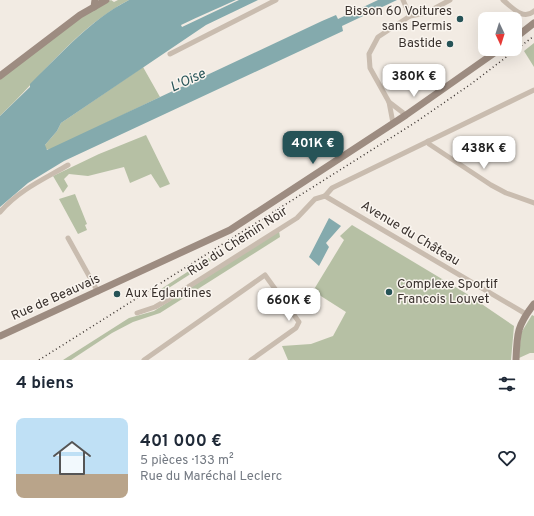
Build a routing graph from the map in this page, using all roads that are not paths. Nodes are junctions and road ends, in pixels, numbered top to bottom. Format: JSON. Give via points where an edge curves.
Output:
{"nodes":[{"id":1,"x":106,"y":0,"type":"edge"},
{"id":2,"x":276,"y":0,"type":"edge"},
{"id":3,"x":450,"y":0,"type":"edge"},
{"id":4,"x":503,"y":0,"type":"edge"},
{"id":5,"x":94,"y":3,"type":"edge"},
{"id":6,"x":404,"y":3,"type":"edge"},
{"id":7,"x":534,"y":11,"type":"edge"},
{"id":8,"x":410,"y":16,"type":"junction"},
{"id":9,"x":534,"y":23,"type":"edge"},
{"id":10,"x":522,"y":32,"type":"edge"},
{"id":11,"x":170,"y":54,"type":"dead end"},
{"id":12,"x":490,"y":56,"type":"edge"},
{"id":13,"x":0,"y":76,"type":"edge"},
{"id":14,"x":534,"y":90,"type":"edge"},
{"id":15,"x":390,"y":102,"type":"junction"},
{"id":16,"x":396,"y":108,"type":"junction"},
{"id":17,"x":391,"y":111,"type":"junction"},
{"id":18,"x":406,"y":115,"type":"junction"},
{"id":19,"x":393,"y":123,"type":"junction"},
{"id":20,"x":428,"y":141,"type":"junction"},
{"id":21,"x":68,"y":165,"type":"dead end"},
{"id":22,"x":325,"y":196,"type":"junction"},
{"id":23,"x":534,"y":203,"type":"edge"},
{"id":24,"x":0,"y":212,"type":"edge"},
{"id":25,"x":68,"y":238,"type":"dead end"},
{"id":26,"x":98,"y":292,"type":"junction"},
{"id":27,"x":534,"y":304,"type":"edge"},
{"id":28,"x":137,"y":313,"type":"dead end"},
{"id":29,"x":526,"y":314,"type":"junction"},
{"id":30,"x":0,"y":336,"type":"edge"},
{"id":31,"x":148,"y":359,"type":"edge"},
{"id":32,"x":251,"y":360,"type":"edge"},
{"id":33,"x":516,"y":360,"type":"edge"}],
"edges":[{"from":1,"to":5,"type":"main road"},
{"from":2,"to":11,"type":"street"},
{"from":3,"to":8,"type":"street","via":[[426,13]]},
{"from":4,"to":7,"type":"street","via":[[523,15],[530,15]]},
{"from":5,"to":13,"type":"main road"},
{"from":6,"to":8,"type":"street"},
{"from":8,"to":15,"type":"street","via":[[378,37],[369,54],[370,68]]},
{"from":9,"to":10,"type":"main road"},
{"from":12,"to":18,"type":"main road","name":"Rue de Beauvais"},
{"from":14,"to":20,"type":"street","name":"Rue du Chemin Noir"},
{"from":15,"to":16,"type":"street"},
{"from":15,"to":17,"type":"street"},
{"from":16,"to":17,"type":"street"},
{"from":16,"to":18,"type":"street"},
{"from":17,"to":19,"type":"street"},
{"from":18,"to":19,"type":"main road","name":"Rue de Beauvais"},
{"from":19,"to":26,"type":"main road","name":"Rue de Beauvais","via":[[230,230]]},
{"from":20,"to":22,"type":"street","name":"Rue du Chemin Noir","via":[[332,188]]},
{"from":20,"to":23,"type":"street","via":[[492,185]]},
{"from":21,"to":24,"type":"street","via":[[27,188]]},
{"from":22,"to":28,"type":"street","name":"Rue du Chemin Noir","via":[[315,199],[297,218],[175,295],[155,307]]},
{"from":22,"to":29,"type":"street","name":"Avenue du Château"},
{"from":25,"to":26,"type":"street"},
{"from":26,"to":30,"type":"main road","name":"Rue de Beauvais"},
{"from":27,"to":29,"type":"main road"},
{"from":29,"to":33,"type":"main road","via":[[517,332]]},
{"from":31,"to":32,"type":"street","via":[[265,275],[299,322],[296,328]]}]}
